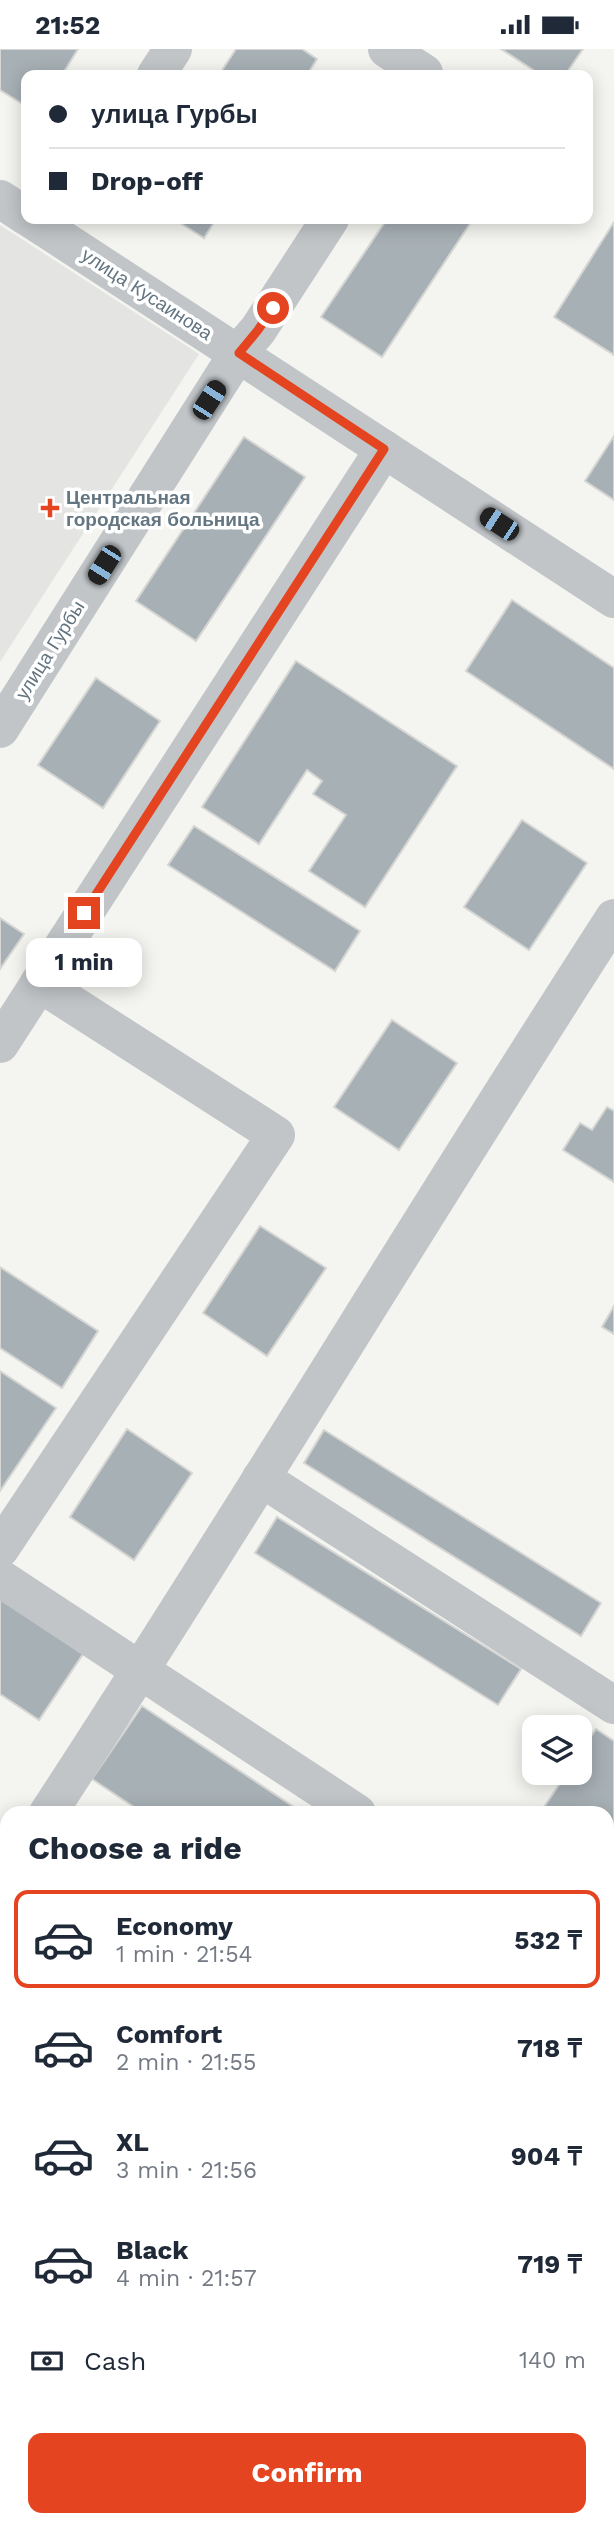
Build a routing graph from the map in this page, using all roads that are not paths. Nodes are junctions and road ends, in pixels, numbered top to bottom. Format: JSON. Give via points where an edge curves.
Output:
{"nodes":[{"id":1,"x":173,"y":49,"type":"edge"},
{"id":2,"x":387,"y":49,"type":"edge"},
{"id":3,"x":429,"y":66,"type":"edge"},
{"id":4,"x":159,"y":70,"type":"edge"},
{"id":5,"x":0,"y":199,"type":"edge"},
{"id":6,"x":21,"y":210,"type":"edge"},
{"id":7,"x":46,"y":224,"type":"edge"},
{"id":8,"x":327,"y":224,"type":"edge"},
{"id":9,"x":239,"y":353,"type":"junction"},
{"id":10,"x":384,"y":449,"type":"junction"},
{"id":11,"x":614,"y":599,"type":"edge"},
{"id":12,"x":0,"y":729,"type":"edge"},
{"id":13,"x":614,"y":918,"type":"edge"},
{"id":14,"x":39,"y":983,"type":"junction"},
{"id":15,"x":0,"y":1044,"type":"edge"},
{"id":16,"x":261,"y":1478,"type":"junction"},
{"id":17,"x":0,"y":1549,"type":"edge"},
{"id":18,"x":0,"y":1578,"type":"edge"},
{"id":19,"x":141,"y":1671,"type":"junction"},
{"id":20,"x":614,"y":1705,"type":"edge"},
{"id":21,"x":53,"y":1806,"type":"edge"},
{"id":22,"x":347,"y":1806,"type":"edge"}],
"edges":[{"from":1,"to":4,"type":"street"},
{"from":2,"to":3,"type":"street"},
{"from":5,"to":6,"type":"street","name":"улица Кусаинова"},
{"from":7,"to":9,"type":"street","name":"улица Кусаинова"},
{"from":8,"to":9,"type":"street","name":"улица Гурбы"},
{"from":9,"to":10,"type":"street","name":"улица Кусаинова"},
{"from":9,"to":12,"type":"street","name":"улица Гурбы"},
{"from":10,"to":11,"type":"street","name":"улица Кусаинова"},
{"from":10,"to":14,"type":"street"},
{"from":13,"to":16,"type":"street"},
{"from":14,"to":15,"type":"street"},
{"from":14,"to":17,"type":"street","via":[[276,1135]]},
{"from":16,"to":19,"type":"street"},
{"from":16,"to":20,"type":"street"},
{"from":18,"to":19,"type":"street"},
{"from":19,"to":21,"type":"street"},
{"from":19,"to":22,"type":"street"}]}
